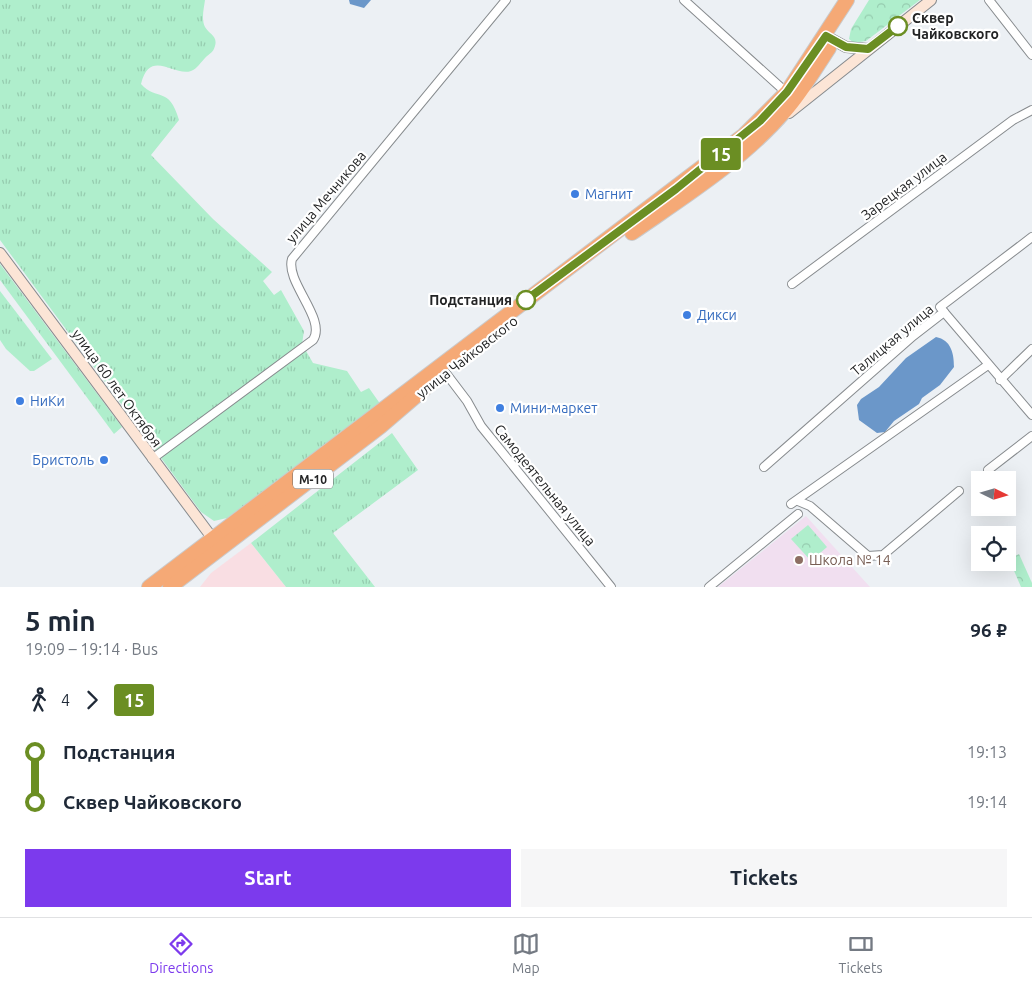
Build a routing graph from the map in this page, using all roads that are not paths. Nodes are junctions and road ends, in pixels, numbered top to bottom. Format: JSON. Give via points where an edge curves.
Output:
{"nodes":[{"id":1,"x":506,"y":0,"type":"edge"},
{"id":2,"x":684,"y":0,"type":"edge"},
{"id":3,"x":847,"y":0,"type":"edge"},
{"id":4,"x":857,"y":0,"type":"edge"},
{"id":5,"x":931,"y":0,"type":"edge"},
{"id":6,"x":989,"y":0,"type":"edge"},
{"id":7,"x":830,"y":38,"type":"junction"},
{"id":8,"x":868,"y":49,"type":"junction"},
{"id":9,"x":1032,"y":55,"type":"edge"},
{"id":10,"x":790,"y":97,"type":"junction"},
{"id":11,"x":1032,"y":110,"type":"edge"},
{"id":12,"x":768,"y":128,"type":"junction"},
{"id":13,"x":1032,"y":237,"type":"edge"},
{"id":14,"x":0,"y":253,"type":"edge"},
{"id":15,"x":792,"y":284,"type":"dead end"},
{"id":16,"x":944,"y":312,"type":"junction"},
{"id":17,"x":1032,"y":349,"type":"edge"},
{"id":18,"x":988,"y":365,"type":"junction"},
{"id":19,"x":446,"y":372,"type":"junction"},
{"id":20,"x":1000,"y":380,"type":"junction"},
{"id":21,"x":1032,"y":415,"type":"edge"},
{"id":22,"x":1032,"y":436,"type":"edge"},
{"id":23,"x":152,"y":459,"type":"junction"},
{"id":24,"x":764,"y":467,"type":"dead end"},
{"id":25,"x":988,"y":470,"type":"dead end"},
{"id":26,"x":959,"y":491,"type":"dead end"},
{"id":27,"x":798,"y":514,"type":"dead end"},
{"id":28,"x":216,"y":544,"type":"junction"},
{"id":29,"x":149,"y":587,"type":"edge"},
{"id":30,"x":170,"y":587,"type":"edge"},
{"id":31,"x":611,"y":587,"type":"edge"},
{"id":32,"x":709,"y":587,"type":"edge"}],
"edges":[{"from":1,"to":23,"type":"street","name":"улица Мечникова","via":[[294,256],[292,270],[316,327],[313,340]]},
{"from":2,"to":10,"type":"street"},
{"from":3,"to":7,"type":"highway","number":"М-10"},
{"from":4,"to":7,"type":"highway","number":"М-10"},
{"from":5,"to":8,"type":"street","name":"улица Чайковского"},
{"from":6,"to":9,"type":"street"},
{"from":7,"to":8,"type":"street","via":[[846,47]]},
{"from":7,"to":10,"type":"highway","number":"М-10"},
{"from":8,"to":12,"type":"street","name":"улица Чайковского"},
{"from":10,"to":12,"type":"highway","number":"М-10"},
{"from":10,"to":28,"type":"highway","name":"улица Чайковского","number":"М-10","via":[[676,189]]},
{"from":11,"to":15,"type":"street","name":"Зарецкая улица","via":[[1013,120]]},
{"from":12,"to":19,"type":"highway","name":"улица Чайковского","number":"М-10","via":[[683,197]]},
{"from":13,"to":16,"type":"street","name":"Талицкая улица","via":[[940,307]]},
{"from":14,"to":23,"type":"street","name":"улица 60 лет Октября"},
{"from":16,"to":18,"type":"street"},
{"from":16,"to":24,"type":"street","name":"Талицкая улица"},
{"from":17,"to":20,"type":"street"},
{"from":18,"to":20,"type":"street"},
{"from":18,"to":26,"type":"street","via":[[794,502],[810,506],[868,556],[883,555]]},
{"from":19,"to":28,"type":"highway","name":"улица Чайковского","number":"М-10","via":[[380,427]]},
{"from":19,"to":31,"type":"street","name":"Самодеятельная улица","via":[[481,426]]},
{"from":20,"to":21,"type":"street"},
{"from":22,"to":25,"type":"street"},
{"from":23,"to":28,"type":"street","name":"улица 60 лет Октября"},
{"from":27,"to":32,"type":"street"},
{"from":28,"to":29,"type":"highway","name":"улица Чайковского","number":"М-10"},
{"from":28,"to":30,"type":"highway","name":"улица Чайковского","number":"М-10"}]}
